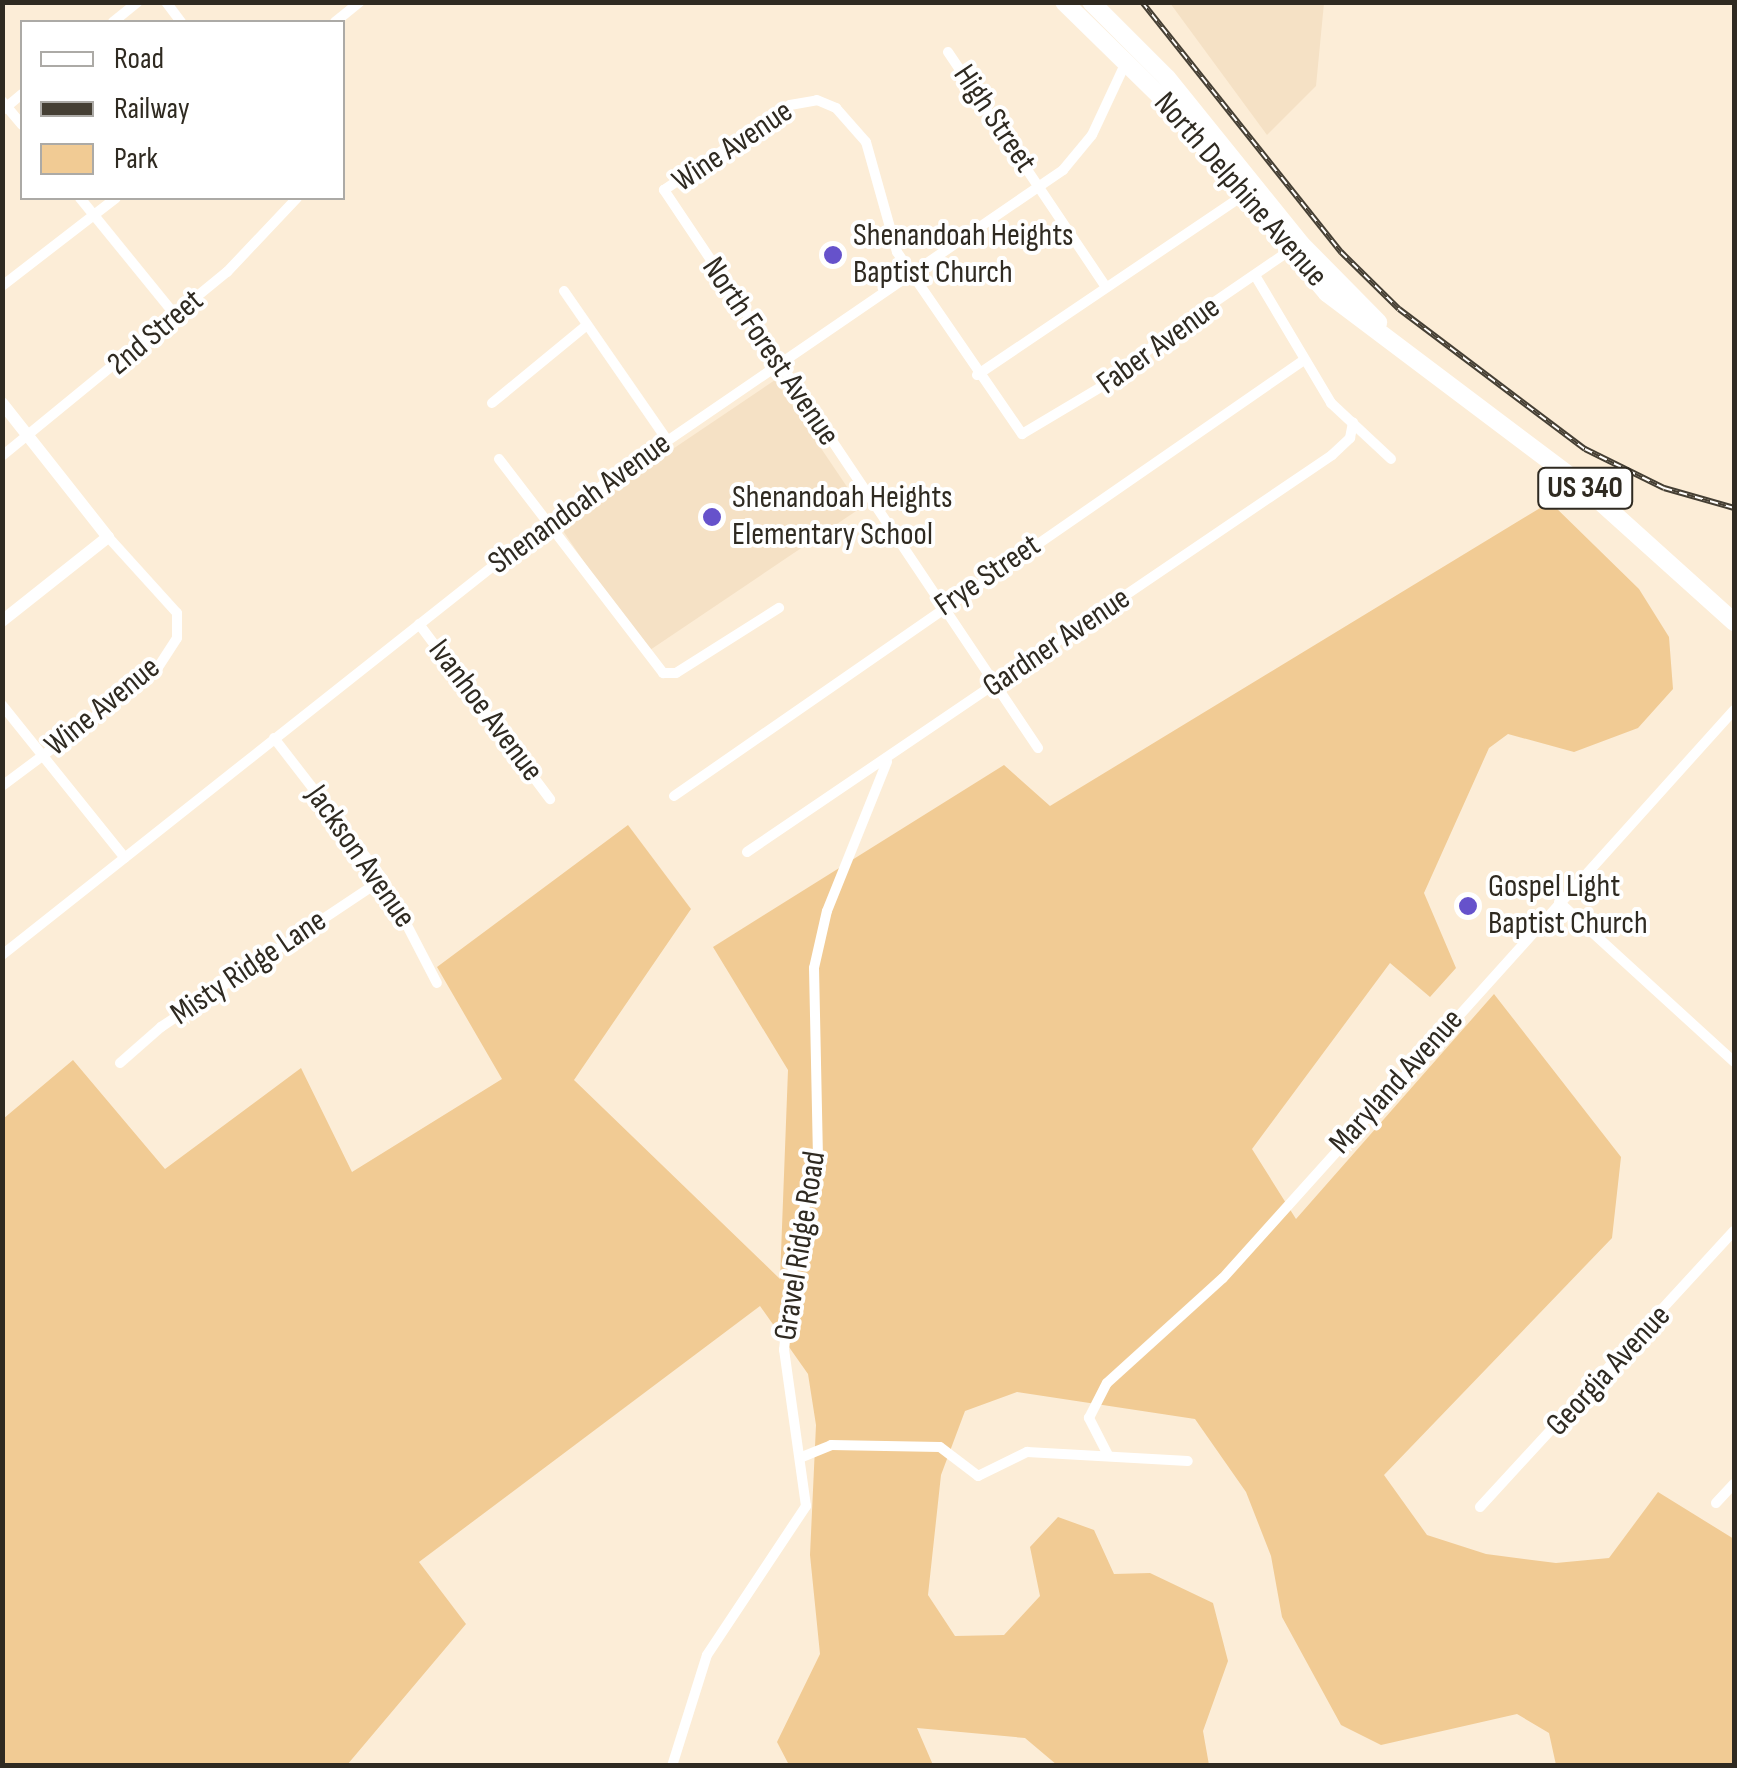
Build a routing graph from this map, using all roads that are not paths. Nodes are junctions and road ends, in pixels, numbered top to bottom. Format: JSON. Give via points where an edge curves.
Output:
{"nodes":[{"id":1,"x":138,"y":2,"type":"edge"},
{"id":2,"x":360,"y":2,"type":"edge"},
{"id":3,"x":1064,"y":2,"type":"edge"},
{"id":4,"x":1090,"y":2,"type":"edge"},
{"id":5,"x":116,"y":20,"type":"edge"},
{"id":6,"x":338,"y":20,"type":"edge"},
{"id":7,"x":948,"y":52,"type":"dead end"},
{"id":8,"x":1132,"y":53,"type":"junction"},
{"id":9,"x":1040,"y":186,"type":"junction"},
{"id":10,"x":1240,"y":197,"type":"junction"},
{"id":11,"x":82,"y":200,"type":"edge"},
{"id":12,"x":114,"y":200,"type":"edge"},
{"id":13,"x":296,"y":200,"type":"edge"},
{"id":14,"x":670,"y":204,"type":"joint"},
{"id":15,"x":94,"y":216,"type":"junction"},
{"id":16,"x":1294,"y":248,"type":"junction"},
{"id":17,"x":910,"y":274,"type":"junction"},
{"id":18,"x":1256,"y":278,"type":"junction"},
{"id":19,"x":2,"y":286,"type":"edge"},
{"id":20,"x":1106,"y":286,"type":"junction"},
{"id":21,"x":564,"y":292,"type":"dead end"},
{"id":22,"x":176,"y":316,"type":"junction"},
{"id":23,"x":587,"y":325,"type":"junction"},
{"id":24,"x":1304,"y":360,"type":"junction"},
{"id":25,"x":776,"y":364,"type":"junction"},
{"id":26,"x":976,"y":375,"type":"junction"},
{"id":27,"x":2,"y":403,"type":"edge"},
{"id":28,"x":492,"y":403,"type":"dead end"},
{"id":29,"x":1353,"y":422,"type":"junction"},
{"id":30,"x":28,"y":435,"type":"junction"},
{"id":31,"x":666,"y":440,"type":"junction"},
{"id":32,"x":2,"y":456,"type":"edge"},
{"id":33,"x":1391,"y":458,"type":"dead end"},
{"id":34,"x":499,"y":459,"type":"dead end"},
{"id":35,"x":546,"y":524,"type":"junction"},
{"id":36,"x":108,"y":536,"type":"junction"},
{"id":37,"x":944,"y":606,"type":"junction"},
{"id":38,"x":779,"y":608,"type":"dead end"},
{"id":39,"x":2,"y":621,"type":"edge"},
{"id":40,"x":1734,"y":622,"type":"edge"},
{"id":41,"x":419,"y":624,"type":"junction"},
{"id":42,"x":998,"y":683,"type":"junction"},
{"id":43,"x":2,"y":705,"type":"edge"},
{"id":44,"x":1732,"y":716,"type":"edge"},
{"id":45,"x":274,"y":738,"type":"junction"},
{"id":46,"x":1038,"y":748,"type":"dead end"},
{"id":47,"x":43,"y":756,"type":"junction"},
{"id":48,"x":887,"y":762,"type":"junction"},
{"id":49,"x":2,"y":786,"type":"edge"},
{"id":50,"x":674,"y":796,"type":"dead end"},
{"id":51,"x":550,"y":799,"type":"dead end"},
{"id":52,"x":747,"y":852,"type":"dead end"},
{"id":53,"x":125,"y":858,"type":"junction"},
{"id":54,"x":383,"y":879,"type":"junction"},
{"id":55,"x":1559,"y":902,"type":"junction"},
{"id":56,"x":2,"y":956,"type":"edge"},
{"id":57,"x":437,"y":982,"type":"dead end"},
{"id":58,"x":1734,"y":1062,"type":"edge"},
{"id":59,"x":120,"y":1063,"type":"dead end"},
{"id":60,"x":1734,"y":1231,"type":"edge"},
{"id":61,"x":1108,"y":1454,"type":"junction"},
{"id":62,"x":802,"y":1457,"type":"junction"},
{"id":63,"x":1188,"y":1461,"type":"dead end"},
{"id":64,"x":1734,"y":1484,"type":"edge"},
{"id":65,"x":1716,"y":1504,"type":"dead end"},
{"id":66,"x":1480,"y":1508,"type":"dead end"},
{"id":67,"x":672,"y":1766,"type":"edge"}],
"edges":[{"from":1,"to":5,"type":"street"},
{"from":2,"to":6,"type":"street"},
{"from":3,"to":8,"type":"main road","name":"North Delphine Avenue","number":"US 340"},
{"from":4,"to":8,"type":"main road","name":"North Delphine Avenue","number":"US 340"},
{"from":7,"to":9,"type":"street","name":"High Street"},
{"from":8,"to":9,"type":"street","name":"Shenandoah Avenue","via":[[1084,148]]},
{"from":8,"to":10,"type":"main road","name":"North Delphine Avenue","number":"US 340"},
{"from":8,"to":16,"type":"main road","name":"North Delphine Avenue","number":"US 340"},
{"from":9,"to":17,"type":"street","name":"Shenandoah Avenue"},
{"from":9,"to":20,"type":"street","name":"High Street"},
{"from":10,"to":16,"type":"main road","name":"North Delphine Avenue","number":"US 340"},
{"from":10,"to":20,"type":"street"},
{"from":11,"to":15,"type":"street"},
{"from":12,"to":15,"type":"street"},
{"from":13,"to":22,"type":"street","name":"2nd Street"},
{"from":14,"to":17,"type":"street","name":"Wine Avenue","via":[[663,193],[673,180],[798,101],[836,108],[862,136],[890,236]]},
{"from":14,"to":25,"type":"street","name":"North Forest Avenue"},
{"from":15,"to":19,"type":"street"},
{"from":15,"to":22,"type":"street"},
{"from":16,"to":18,"type":"street","name":"Faber Avenue"},
{"from":16,"to":40,"type":"main road","name":"North Delphine Avenue","number":"US 340","via":[[1354,316],[1584,487]]},
{"from":17,"to":25,"type":"street","name":"Shenandoah Avenue"},
{"from":17,"to":26,"type":"street"},
{"from":18,"to":24,"type":"street"},
{"from":18,"to":26,"type":"street","name":"Faber Avenue","via":[[1028,434],[1013,429]]},
{"from":20,"to":26,"type":"street"},
{"from":21,"to":23,"type":"street"},
{"from":22,"to":30,"type":"street","name":"2nd Street"},
{"from":23,"to":28,"type":"street"},
{"from":23,"to":31,"type":"street"},
{"from":24,"to":29,"type":"street","via":[[1331,403]]},
{"from":24,"to":37,"type":"street","name":"Frye Street"},
{"from":25,"to":31,"type":"street","name":"Shenandoah Avenue"},
{"from":25,"to":37,"type":"street","name":"North Forest Avenue"},
{"from":27,"to":30,"type":"street"},
{"from":29,"to":33,"type":"street"},
{"from":29,"to":42,"type":"street","name":"Gardner Avenue","via":[[1350,438],[1332,455]]},
{"from":30,"to":32,"type":"street","name":"2nd Street"},
{"from":30,"to":36,"type":"street"},
{"from":31,"to":35,"type":"street","name":"Shenandoah Avenue"},
{"from":34,"to":35,"type":"street"},
{"from":35,"to":38,"type":"street","via":[[663,673],[676,673]]},
{"from":35,"to":41,"type":"street","name":"Shenandoah Avenue"},
{"from":36,"to":39,"type":"street"},
{"from":36,"to":47,"type":"street","name":"Wine Avenue","via":[[178,613],[177,638],[157,670]]},
{"from":37,"to":42,"type":"street","name":"North Forest Avenue"},
{"from":37,"to":50,"type":"street","name":"Frye Street"},
{"from":41,"to":45,"type":"street","name":"Shenandoah Avenue"},
{"from":41,"to":51,"type":"street","name":"Ivanhoe Avenue"},
{"from":42,"to":46,"type":"street","name":"North Forest Avenue"},
{"from":42,"to":48,"type":"street","name":"Gardner Avenue"},
{"from":43,"to":47,"type":"street"},
{"from":44,"to":55,"type":"street","name":"Maryland Avenue"},
{"from":45,"to":53,"type":"street","name":"Shenandoah Avenue"},
{"from":45,"to":54,"type":"street","name":"Jackson Avenue"},
{"from":47,"to":49,"type":"street","name":"Wine Avenue"},
{"from":47,"to":53,"type":"street"},
{"from":48,"to":52,"type":"street","name":"Gardner Avenue"},
{"from":48,"to":62,"type":"street","name":"Gravel Ridge Road","via":[[820,936],[812,1048],[818,1158],[796,1238],[784,1350]]},
{"from":53,"to":56,"type":"street","name":"Shenandoah Avenue"},
{"from":54,"to":57,"type":"street","name":"Jackson Avenue"},
{"from":54,"to":59,"type":"street","name":"Misty Ridge Lane","via":[[161,1027]]},
{"from":55,"to":58,"type":"street"},
{"from":55,"to":61,"type":"street","name":"Maryland Avenue","via":[[1223,1278],[1106,1383],[1089,1418]]},
{"from":60,"to":66,"type":"street","name":"Georgia Avenue"},
{"from":61,"to":62,"type":"street","via":[[1027,1452],[978,1476],[940,1447],[832,1445]]},
{"from":61,"to":63,"type":"street"},
{"from":62,"to":67,"type":"street","name":"Gravel Ridge Road","via":[[806,1506],[706,1654]]},
{"from":64,"to":65,"type":"street"}]}
